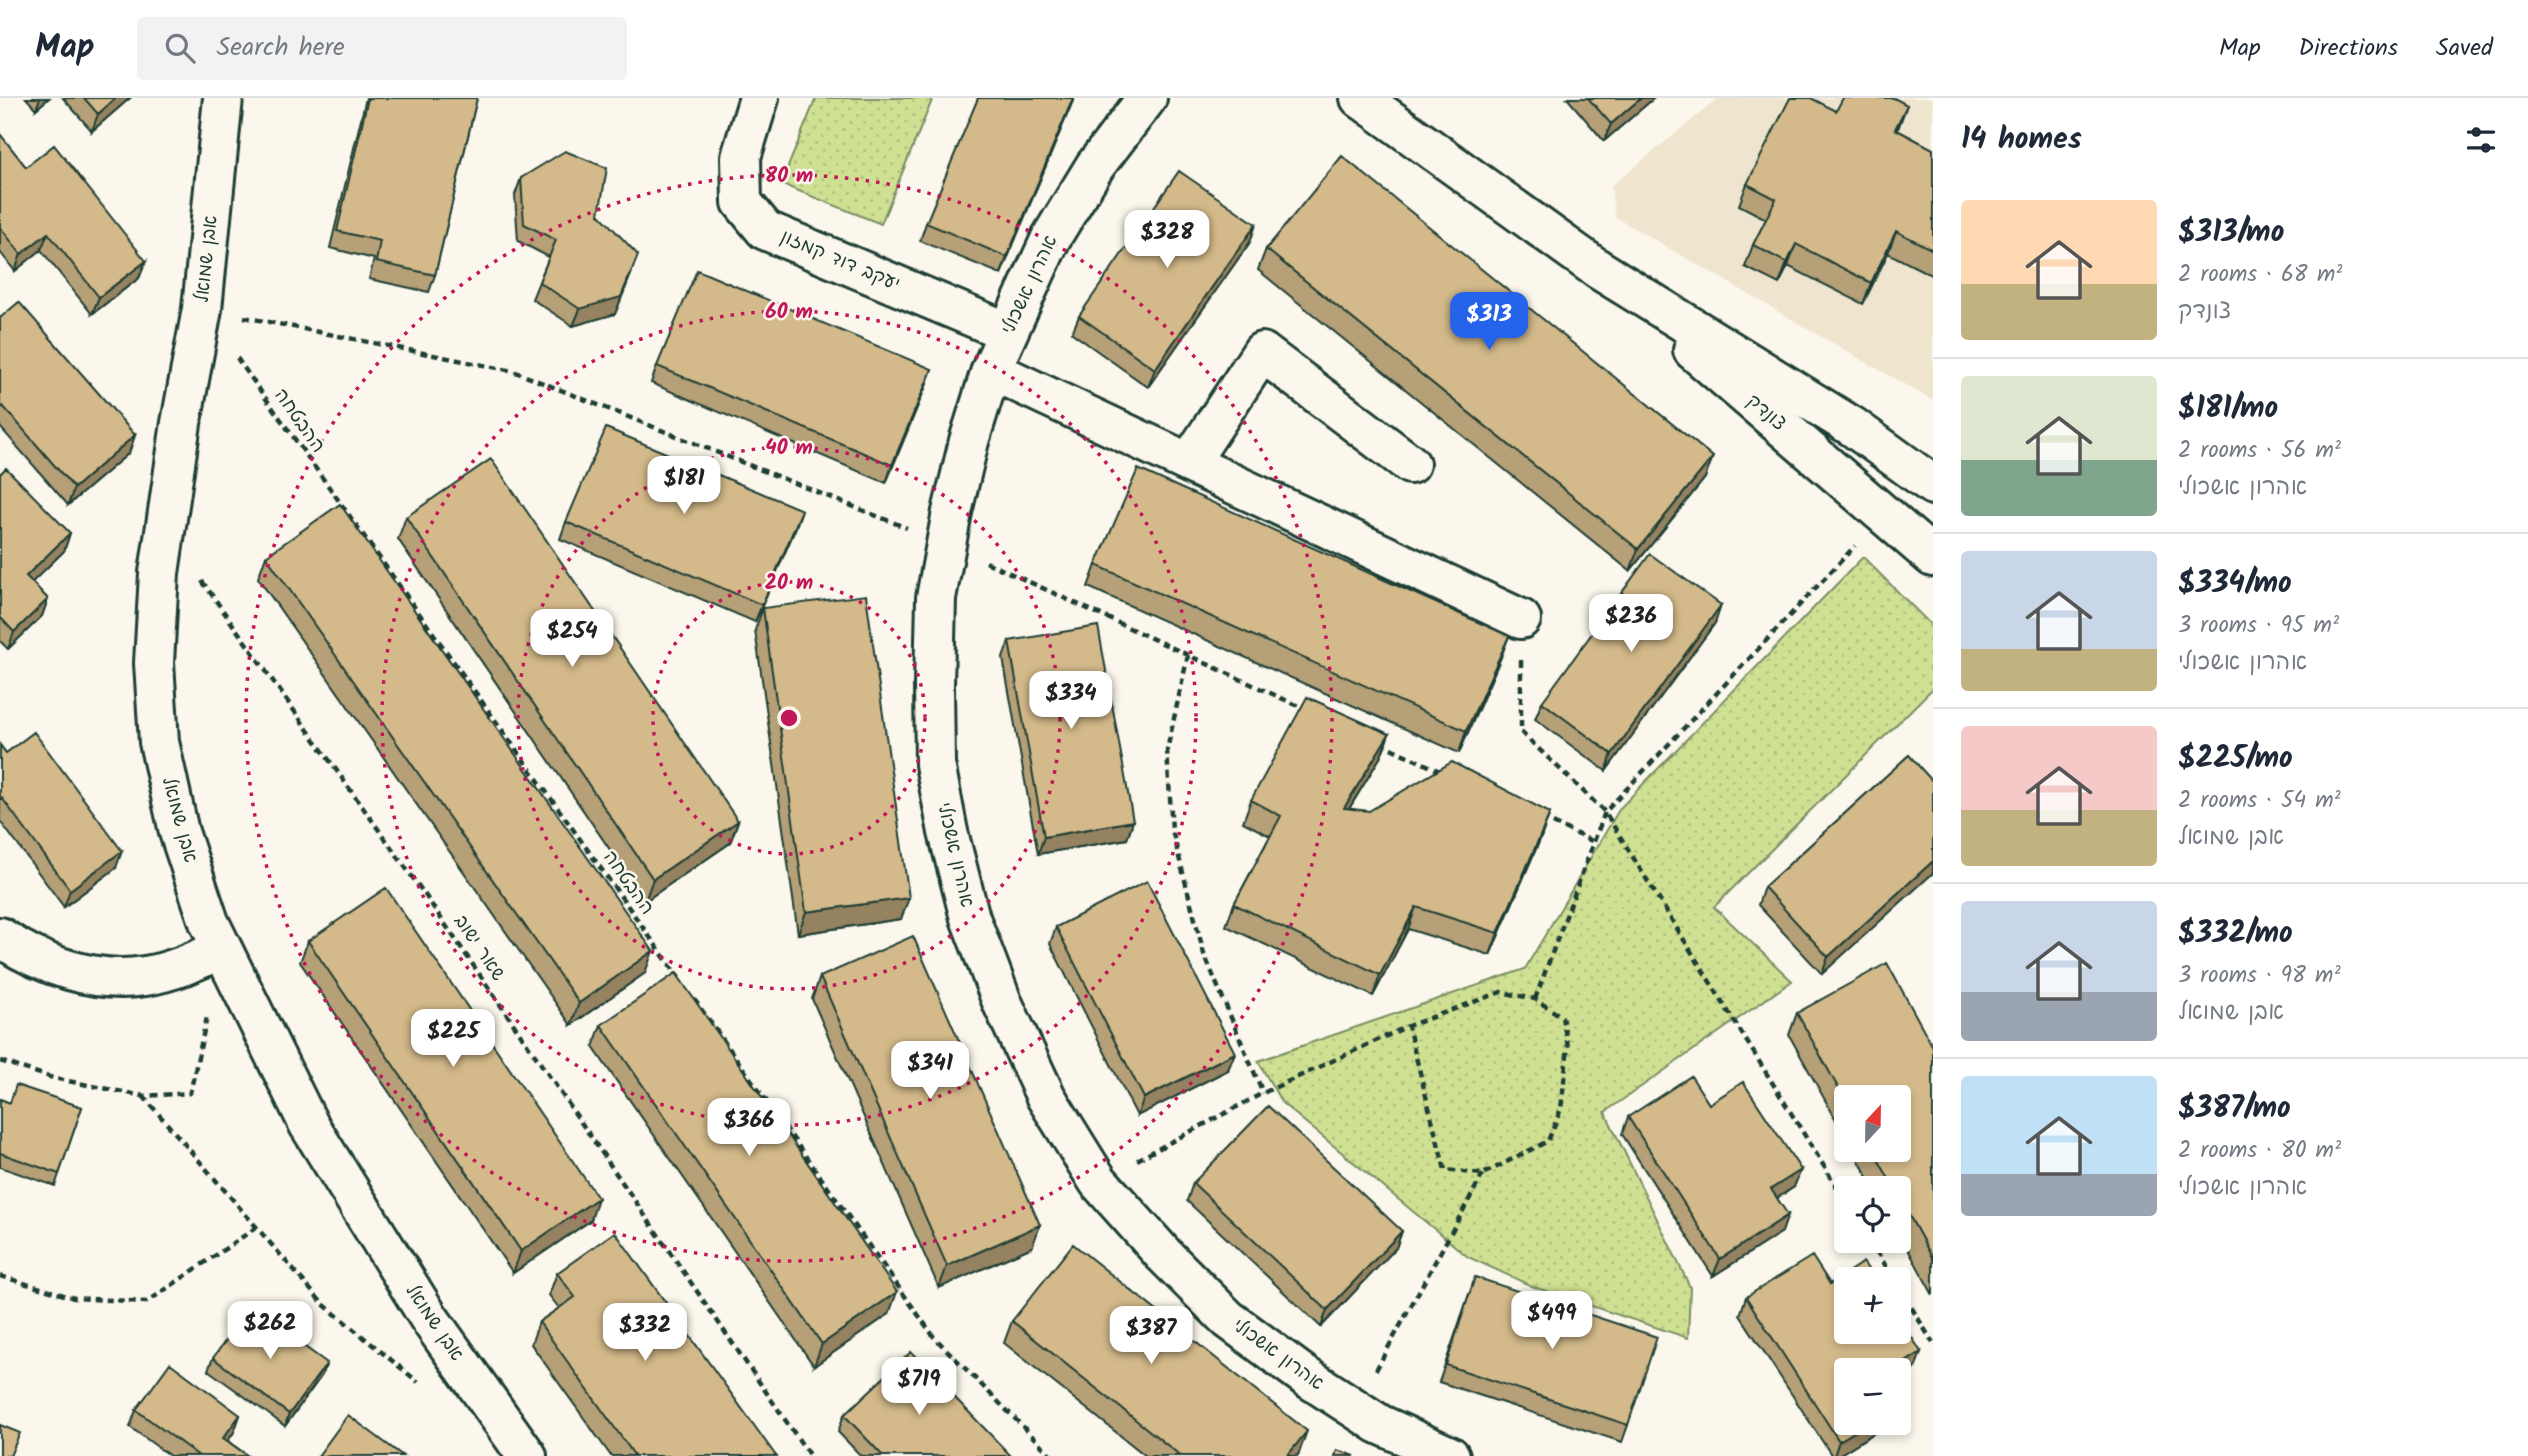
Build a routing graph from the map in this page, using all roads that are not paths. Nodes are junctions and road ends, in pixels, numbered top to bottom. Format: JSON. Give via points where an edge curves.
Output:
{"nodes":[{"id":1,"x":223,"y":98,"type":"edge"},
{"id":2,"x":759,"y":98,"type":"edge"},
{"id":3,"x":1147,"y":98,"type":"edge"},
{"id":4,"x":1360,"y":98,"type":"edge"},
{"id":5,"x":1598,"y":269,"type":"junction"},
{"id":6,"x":1008,"y":332,"type":"junction"},
{"id":7,"x":991,"y":370,"type":"junction"},
{"id":8,"x":1189,"y":463,"type":"junction"},
{"id":9,"x":1410,"y":464,"type":"dead end"},
{"id":10,"x":1933,"y":485,"type":"edge"},
{"id":11,"x":1933,"y":557,"type":"edge"},
{"id":12,"x":1521,"y":619,"type":"road end"},
{"id":13,"x":0,"y":937,"type":"edge"},
{"id":14,"x":222,"y":949,"type":"junction"},
{"id":15,"x":527,"y":1456,"type":"edge"},
{"id":16,"x":1450,"y":1456,"type":"edge"}],
"edges":[{"from":1,"to":14,"type":"street","name":"אבן שמואל","via":[[202,309],[159,573],[154,663],[159,742],[179,832]]},
{"from":2,"to":6,"type":"street","name":"יעקב דוד קמזון","via":[[741,157],[742,202],[765,230]]},
{"from":3,"to":6,"type":"street","name":"אהרון אשכולי","via":[[1095,166],[1051,238]]},
{"from":4,"to":5,"type":"street","name":"צונדק"},
{"from":5,"to":10,"type":"street","name":"צונדק","via":[[1853,427]]},
{"from":5,"to":11,"type":"street","name":"צונדק"},
{"from":6,"to":7,"type":"street","name":"אהרון אשכולי"},
{"from":7,"to":8,"type":"street"},
{"from":7,"to":16,"type":"street","name":"אהרון אשכולי","via":[[969,441],[936,598],[935,764],[970,918],[1002,1002],[1046,1097],[1098,1181],[1164,1255],[1228,1319],[1354,1409]]},
{"from":8,"to":9,"type":"street","via":[[1262,352]]},
{"from":8,"to":12,"type":"street"},
{"from":13,"to":14,"type":"street","via":[[61,968],[104,977],[144,977]]},
{"from":14,"to":15,"type":"street","name":"אבן שמואל","via":[[309,1125],[429,1318]]}]}
